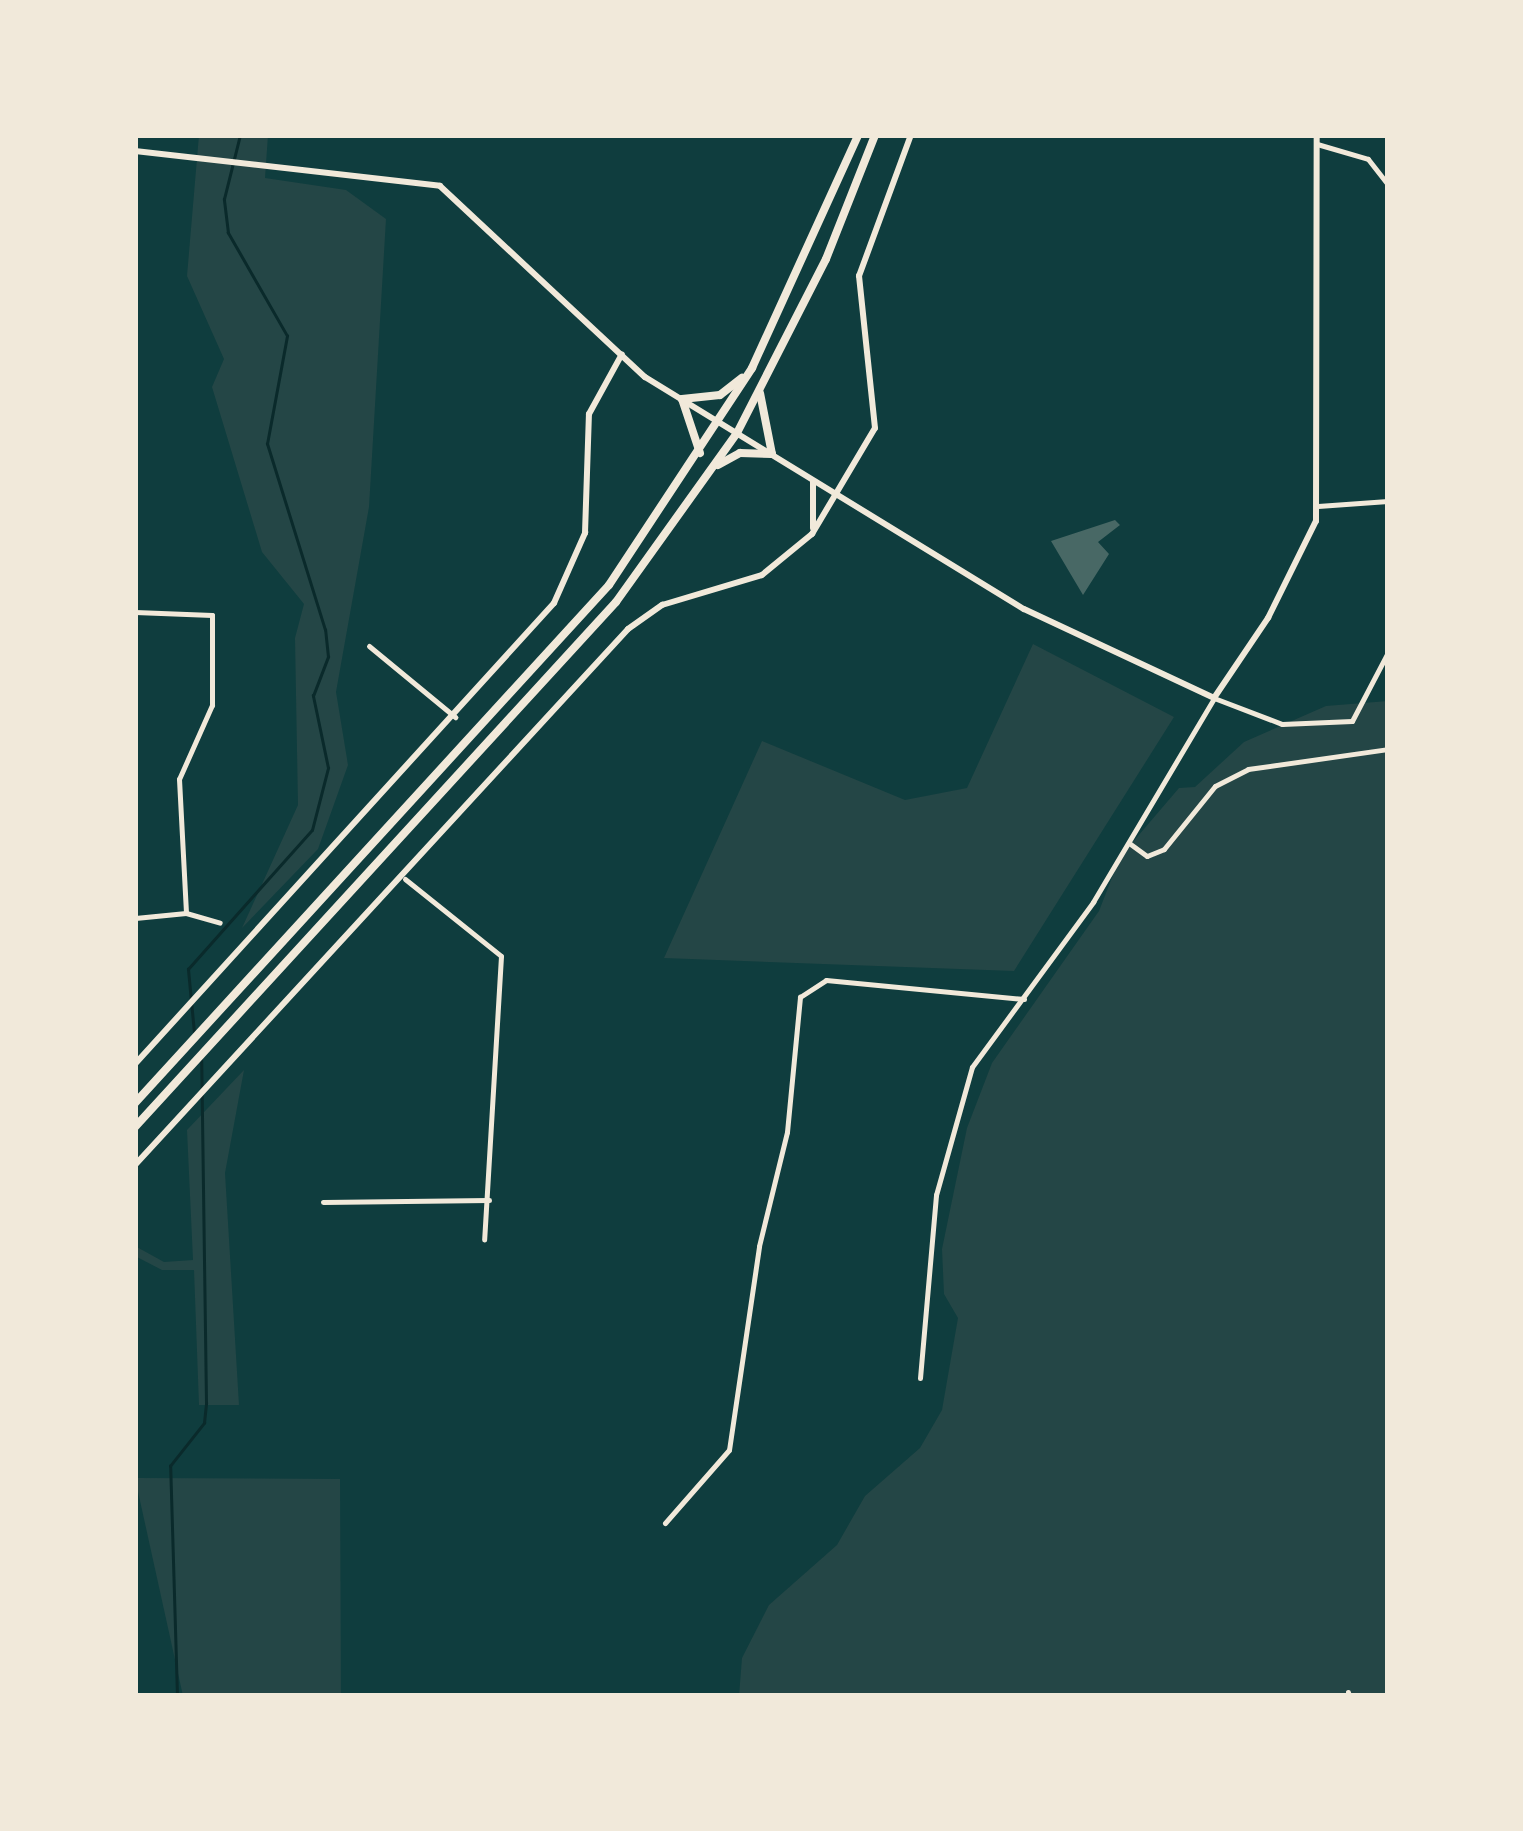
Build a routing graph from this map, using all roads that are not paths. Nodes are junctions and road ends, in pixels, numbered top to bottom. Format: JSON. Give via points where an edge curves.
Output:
{"nodes":[{"id":1,"x":858,"y":135,"type":"edge"},
{"id":2,"x":875,"y":135,"type":"edge"},
{"id":3,"x":911,"y":135,"type":"edge"},
{"id":4,"x":1317,"y":140,"type":"edge"},
{"id":5,"x":135,"y":151,"type":"edge"},
{"id":6,"x":1388,"y":185,"type":"edge"},
{"id":7,"x":622,"y":354,"type":"junction"},
{"id":8,"x":752,"y":368,"type":"junction"},
{"id":9,"x":760,"y":388,"type":"junction"},
{"id":10,"x":682,"y":399,"type":"junction"},
{"id":11,"x":722,"y":422,"type":"junction"},
{"id":12,"x":738,"y":432,"type":"junction"},
{"id":13,"x":700,"y":454,"type":"junction"},
{"id":14,"x":772,"y":454,"type":"junction"},
{"id":15,"x":710,"y":471,"type":"junction"},
{"id":16,"x":812,"y":480,"type":"junction"},
{"id":17,"x":839,"y":496,"type":"junction"},
{"id":18,"x":1388,"y":501,"type":"edge"},
{"id":19,"x":1318,"y":506,"type":"junction"},
{"id":20,"x":812,"y":534,"type":"junction"},
{"id":21,"x":135,"y":612,"type":"edge"},
{"id":22,"x":369,"y":646,"type":"dead end"},
{"id":23,"x":1388,"y":652,"type":"edge"},
{"id":24,"x":1214,"y":698,"type":"junction"},
{"id":25,"x":455,"y":717,"type":"junction"},
{"id":26,"x":1388,"y":749,"type":"edge"},
{"id":27,"x":1129,"y":843,"type":"junction"},
{"id":28,"x":405,"y":879,"type":"junction"},
{"id":29,"x":186,"y":913,"type":"junction"},
{"id":30,"x":135,"y":918,"type":"edge"},
{"id":31,"x":220,"y":923,"type":"dead end"},
{"id":32,"x":1024,"y":999,"type":"junction"},
{"id":33,"x":135,"y":1064,"type":"edge"},
{"id":34,"x":135,"y":1103,"type":"edge"},
{"id":35,"x":135,"y":1126,"type":"edge"},
{"id":36,"x":135,"y":1165,"type":"edge"},
{"id":37,"x":489,"y":1200,"type":"junction"},
{"id":38,"x":323,"y":1202,"type":"dead end"},
{"id":39,"x":484,"y":1240,"type":"dead end"},
{"id":40,"x":920,"y":1378,"type":"dead end"},
{"id":41,"x":665,"y":1523,"type":"dead end"}],
"edges":[{"from":1,"to":8,"type":"highway"},
{"from":2,"to":9,"type":"highway"},
{"from":3,"to":17,"type":"street","via":[[865,246],[861,309],[877,408]]},
{"from":4,"to":6,"type":"street","via":[[1368,159]]},
{"from":4,"to":19,"type":"street"},
{"from":5,"to":7,"type":"street","via":[[440,186]]},
{"from":7,"to":10,"type":"street"},
{"from":7,"to":25,"type":"street","via":[[589,414],[584,533],[554,604]]},
{"from":8,"to":10,"type":"highway","via":[[720,395]]},
{"from":8,"to":11,"type":"highway"},
{"from":9,"to":12,"type":"highway"},
{"from":9,"to":14,"type":"highway"},
{"from":10,"to":11,"type":"street"},
{"from":10,"to":13,"type":"highway"},
{"from":11,"to":12,"type":"street"},
{"from":11,"to":13,"type":"highway"},
{"from":12,"to":14,"type":"street"},
{"from":12,"to":15,"type":"highway"},
{"from":13,"to":34,"type":"highway","via":[[610,585]]},
{"from":14,"to":15,"type":"highway","via":[[740,453]]},
{"from":14,"to":16,"type":"street"},
{"from":15,"to":35,"type":"highway","via":[[616,602]]},
{"from":16,"to":17,"type":"street"},
{"from":16,"to":20,"type":"street"},
{"from":17,"to":20,"type":"street"},
{"from":17,"to":24,"type":"street","via":[[1024,609]]},
{"from":18,"to":19,"type":"street"},
{"from":19,"to":24,"type":"street","via":[[1268,618]]},
{"from":20,"to":28,"type":"street","via":[[762,575],[662,605],[628,629]]},
{"from":21,"to":29,"type":"street","via":[[212,615],[212,705],[179,779]]},
{"from":22,"to":25,"type":"street"},
{"from":23,"to":24,"type":"street","via":[[1372,695],[1352,721],[1314,726],[1250,718]]},
{"from":24,"to":27,"type":"street"},
{"from":25,"to":33,"type":"street"},
{"from":26,"to":27,"type":"street","via":[[1248,770],[1215,786],[1164,849],[1146,856]]},
{"from":27,"to":32,"type":"street"},
{"from":28,"to":36,"type":"street"},
{"from":28,"to":37,"type":"street","via":[[501,956]]},
{"from":29,"to":30,"type":"street"},
{"from":29,"to":31,"type":"street"},
{"from":32,"to":40,"type":"street","via":[[972,1068],[949,1135],[924,1274]]},
{"from":32,"to":41,"type":"street","via":[[826,980],[800,997],[786,1132],[759,1246],[729,1450]]},
{"from":37,"to":38,"type":"street"},
{"from":37,"to":39,"type":"street"}]}
